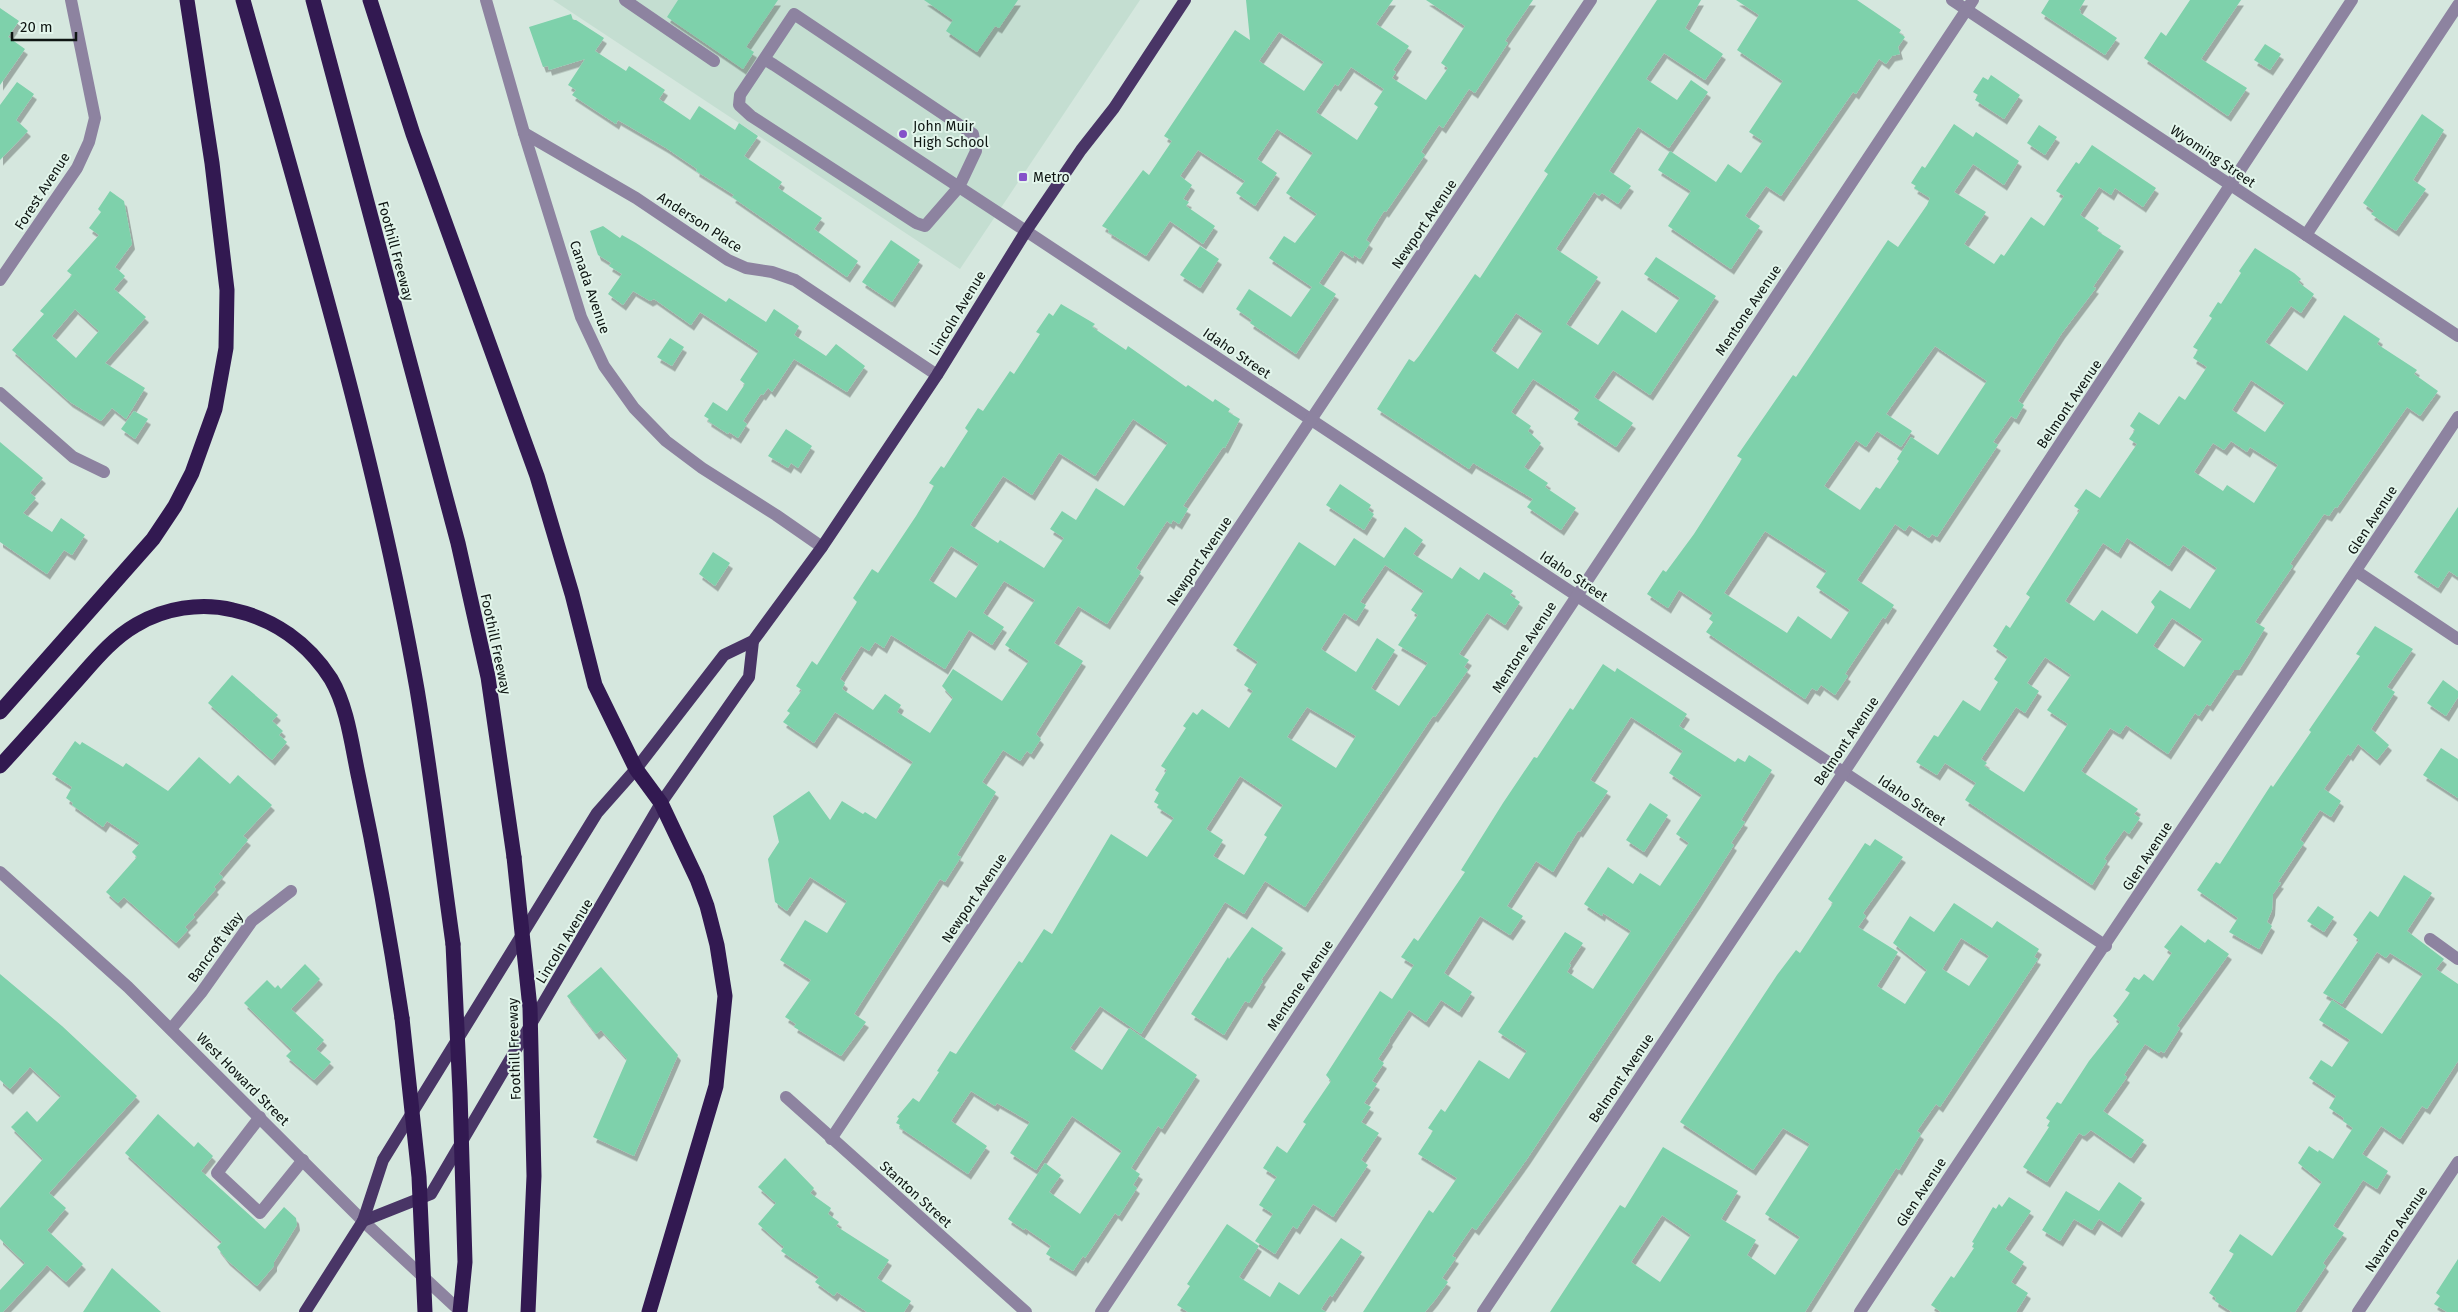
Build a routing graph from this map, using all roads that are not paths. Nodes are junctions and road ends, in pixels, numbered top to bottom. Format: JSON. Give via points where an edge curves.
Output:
{"nodes":[{"id":1,"x":72,"y":0,"type":"edge"},
{"id":2,"x":186,"y":0,"type":"edge"},
{"id":3,"x":243,"y":0,"type":"edge"},
{"id":4,"x":313,"y":0,"type":"edge"},
{"id":5,"x":370,"y":0,"type":"edge"},
{"id":6,"x":486,"y":0,"type":"edge"},
{"id":7,"x":625,"y":0,"type":"edge"},
{"id":8,"x":1184,"y":0,"type":"edge"},
{"id":9,"x":1591,"y":0,"type":"edge"},
{"id":10,"x":1952,"y":0,"type":"edge"},
{"id":11,"x":2352,"y":0,"type":"edge"},
{"id":12,"x":1970,"y":5,"type":"edge"},
{"id":13,"x":2458,"y":5,"type":"edge"},
{"id":14,"x":764,"y":58,"type":"junction"},
{"id":15,"x":714,"y":61,"type":"dead end"},
{"id":16,"x":524,"y":133,"type":"junction"},
{"id":17,"x":2232,"y":186,"type":"junction"},
{"id":18,"x":959,"y":187,"type":"junction"},
{"id":19,"x":1026,"y":231,"type":"junction"},
{"id":20,"x":2306,"y":235,"type":"junction"},
{"id":21,"x":0,"y":280,"type":"edge"},
{"id":22,"x":2458,"y":336,"type":"edge"},
{"id":23,"x":937,"y":375,"type":"junction"},
{"id":24,"x":0,"y":393,"type":"edge"},
{"id":25,"x":2458,"y":417,"type":"edge"},
{"id":26,"x":1311,"y":420,"type":"junction"},
{"id":27,"x":104,"y":472,"type":"dead end"},
{"id":28,"x":822,"y":547,"type":"junction"},
{"id":29,"x":2356,"y":571,"type":"junction"},
{"id":30,"x":1576,"y":595,"type":"junction"},
{"id":31,"x":2458,"y":639,"type":"edge"},
{"id":32,"x":753,"y":641,"type":"junction"},
{"id":33,"x":0,"y":712,"type":"edge"},
{"id":34,"x":0,"y":766,"type":"edge"},
{"id":35,"x":636,"y":769,"type":"junction"},
{"id":36,"x":1843,"y":772,"type":"junction"},
{"id":37,"x":661,"y":803,"type":"junction"},
{"id":38,"x":0,"y":872,"type":"edge"},
{"id":39,"x":291,"y":891,"type":"dead end"},
{"id":40,"x":2430,"y":939,"type":"dead end"},
{"id":41,"x":2106,"y":946,"type":"junction"},
{"id":42,"x":2458,"y":958,"type":"edge"},
{"id":43,"x":171,"y":1029,"type":"junction"},
{"id":44,"x":786,"y":1097,"type":"dead end"},
{"id":45,"x":260,"y":1118,"type":"junction"},
{"id":46,"x":831,"y":1139,"type":"junction"},
{"id":47,"x":303,"y":1160,"type":"junction"},
{"id":48,"x":2458,"y":1162,"type":"edge"},
{"id":49,"x":363,"y":1221,"type":"junction"},
{"id":50,"x":305,"y":1312,"type":"edge"},
{"id":51,"x":425,"y":1312,"type":"edge"},
{"id":52,"x":460,"y":1312,"type":"edge"},
{"id":53,"x":528,"y":1312,"type":"edge"},
{"id":54,"x":649,"y":1312,"type":"edge"},
{"id":55,"x":1026,"y":1312,"type":"edge"},
{"id":56,"x":1101,"y":1312,"type":"edge"},
{"id":57,"x":1483,"y":1312,"type":"edge"},
{"id":58,"x":1860,"y":1312,"type":"edge"},
{"id":59,"x":2358,"y":1312,"type":"edge"}],
"edges":[{"from":1,"to":21,"type":"street","name":"Forest Avenue","via":[[95,118],[89,142],[77,168]]},
{"from":2,"to":33,"type":"highway","via":[[212,164],[227,290],[226,348],[206,440],[175,506],[153,539]]},
{"from":3,"to":52,"type":"highway","bridge":true,"via":[[323,286],[380,511],[417,689],[453,944],[465,1262]]},
{"from":4,"to":53,"type":"highway","name":"Foothill Freeway","bridge":true,"via":[[460,552],[488,677],[514,857],[530,1008],[534,1176]]},
{"from":5,"to":35,"type":"highway","via":[[416,143],[537,476],[596,685]]},
{"from":6,"to":16,"type":"street","name":"Canada Avenue"},
{"from":7,"to":15,"type":"street"},
{"from":8,"to":19,"type":"main road","name":"Lincoln Avenue","via":[[1114,108]]},
{"from":9,"to":26,"type":"street","name":"Newport Avenue"},
{"from":10,"to":12,"type":"street","name":"Wyoming Street"},
{"from":11,"to":17,"type":"street","name":"Belmont Avenue"},
{"from":12,"to":17,"type":"street","name":"Wyoming Street"},
{"from":12,"to":30,"type":"street","name":"Mentone Avenue"},
{"from":13,"to":20,"type":"street"},
{"from":14,"to":18,"type":"street","name":"Idaho Street"},
{"from":14,"to":18,"type":"street","via":[[794,14],[973,134],[976,151]]},
{"from":14,"to":18,"type":"street","via":[[740,95],[739,105],[751,116],[916,223],[925,226],[931,221]]},
{"from":16,"to":23,"type":"street","name":"Anderson Place","via":[[636,198],[728,260],[746,268],[795,280]]},
{"from":16,"to":28,"type":"street","name":"Canada Avenue","via":[[581,316],[604,366],[634,408],[666,441],[702,468]]},
{"from":17,"to":20,"type":"street","name":"Wyoming Street"},
{"from":17,"to":36,"type":"street","name":"Belmont Avenue"},
{"from":18,"to":19,"type":"street","name":"Idaho Street"},
{"from":19,"to":23,"type":"main road","name":"Lincoln Avenue"},
{"from":19,"to":26,"type":"street","name":"Idaho Street"},
{"from":20,"to":22,"type":"street","name":"Wyoming Street"},
{"from":23,"to":28,"type":"main road","name":"Lincoln Avenue"},
{"from":24,"to":27,"type":"street","via":[[73,457]]},
{"from":25,"to":29,"type":"street","name":"Glen Avenue"},
{"from":26,"to":30,"type":"street","name":"Idaho Street"},
{"from":26,"to":46,"type":"street","name":"Newport Avenue"},
{"from":28,"to":32,"type":"main road","name":"Lincoln Avenue"},
{"from":29,"to":31,"type":"street"},
{"from":29,"to":41,"type":"street","name":"Glen Avenue"},
{"from":30,"to":36,"type":"street","name":"Idaho Street"},
{"from":30,"to":56,"type":"street","name":"Mentone Avenue"},
{"from":32,"to":35,"type":"main road","name":"Lincoln Avenue","via":[[724,656]]},
{"from":32,"to":37,"type":"main road","name":"Lincoln Avenue","via":[[749,677]]},
{"from":34,"to":51,"type":"highway","bridge":true,"via":[[116,638],[157,614],[178,608],[202,607],[248,613],[284,630],[318,661],[341,702],[377,866],[402,1018],[419,1177]]},
{"from":35,"to":37,"type":"highway"},
{"from":35,"to":49,"type":"main road","name":"Lincoln Avenue","via":[[597,813],[383,1160]]},
{"from":36,"to":41,"type":"street","name":"Idaho Street"},
{"from":36,"to":57,"type":"street","name":"Belmont Avenue"},
{"from":37,"to":49,"type":"main road","name":"Lincoln Avenue","via":[[432,1194]]},
{"from":37,"to":54,"type":"highway","via":[[708,906],[725,996],[716,1086]]},
{"from":38,"to":43,"type":"street","name":"West Howard Street"},
{"from":39,"to":43,"type":"street","name":"Bancroft Way","via":[[252,921]]},
{"from":40,"to":42,"type":"street"},
{"from":41,"to":58,"type":"street","name":"Glen Avenue","via":[[1999,1100]]},
{"from":43,"to":45,"type":"street","name":"West Howard Street"},
{"from":44,"to":46,"type":"street","name":"Stanton Street"},
{"from":45,"to":47,"type":"street","name":"West Howard Street"},
{"from":45,"to":47,"type":"street","via":[[217,1173],[260,1213]]},
{"from":46,"to":55,"type":"street","name":"Stanton Street"},
{"from":47,"to":49,"type":"street","name":"West Howard Street"},
{"from":48,"to":59,"type":"street","name":"Navarro Avenue"},
{"from":49,"to":50,"type":"main road","name":"Lincoln Avenue"},
{"from":49,"to":52,"type":"street","name":"West Howard Street"}]}
